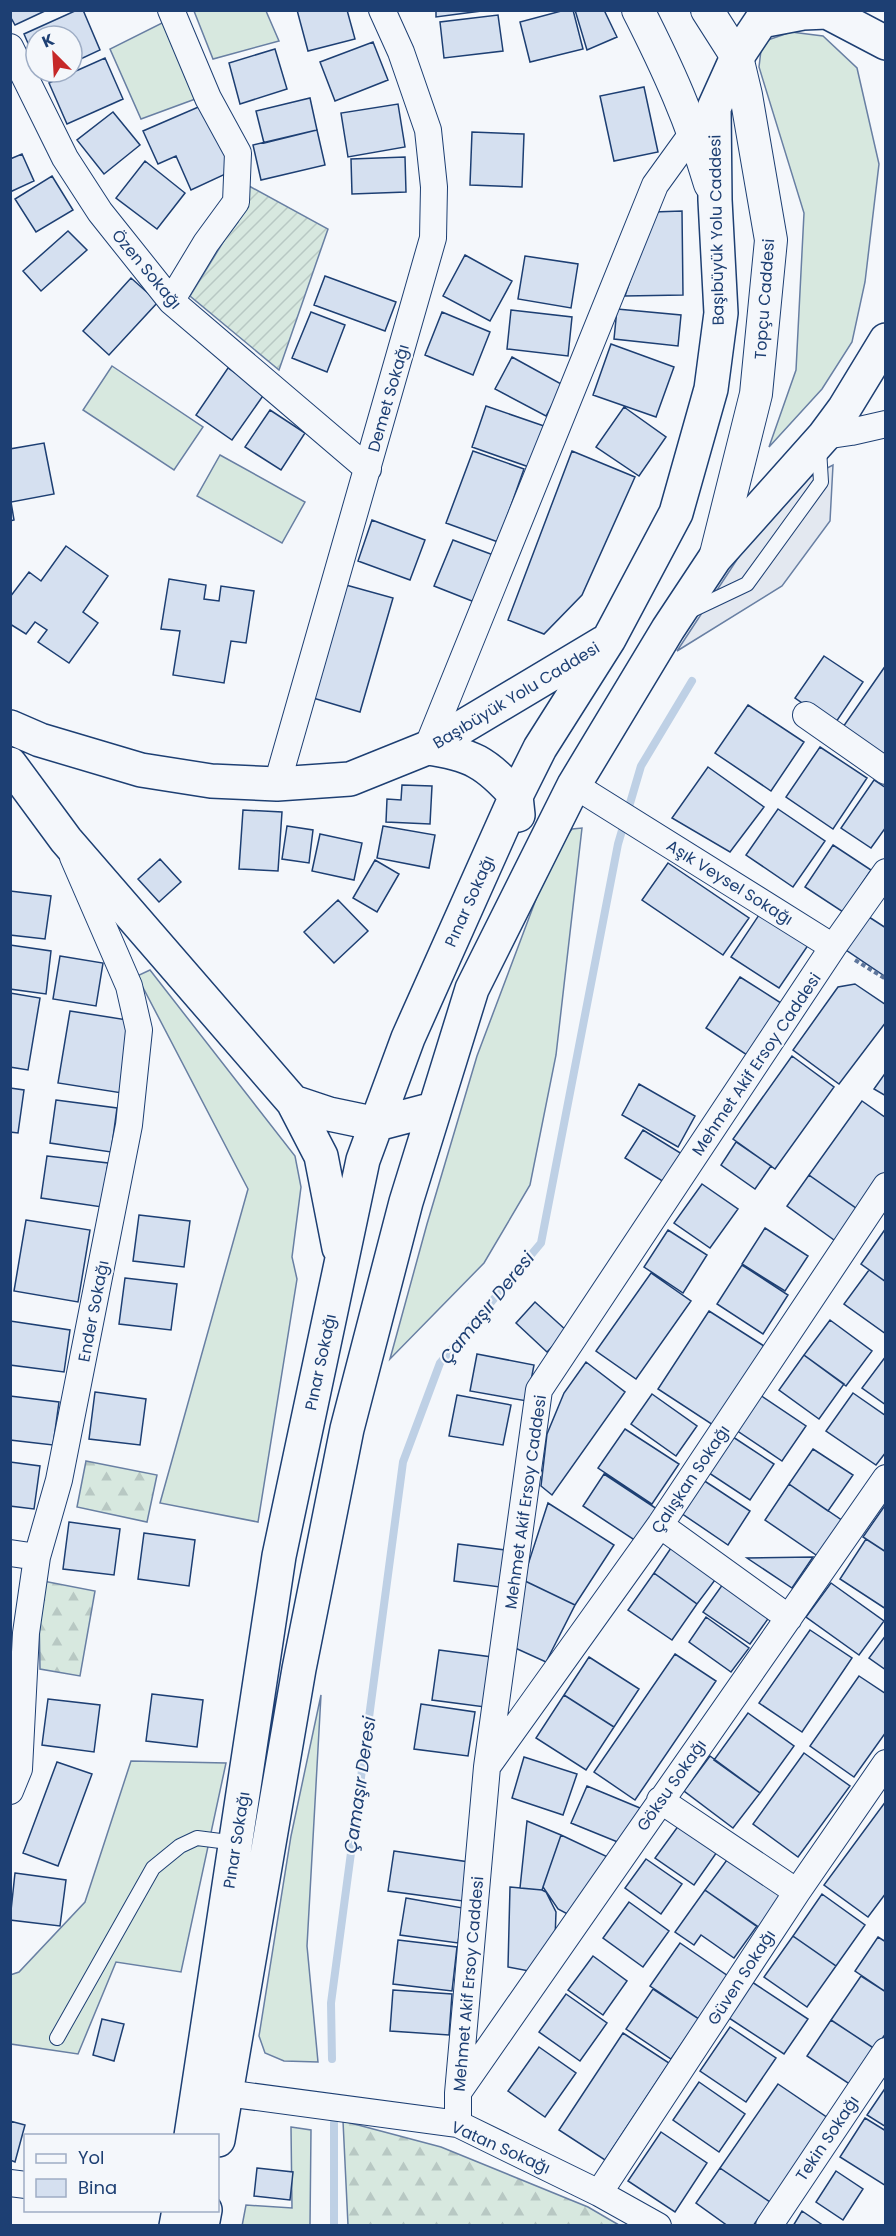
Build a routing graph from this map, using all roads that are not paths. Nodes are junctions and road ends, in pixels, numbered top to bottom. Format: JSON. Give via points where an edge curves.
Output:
{"nodes":[{"id":1,"x":171,"y":10,"type":"edge"},
{"id":2,"x":382,"y":10,"type":"edge"},
{"id":3,"x":638,"y":10,"type":"edge"},
{"id":4,"x":707,"y":10,"type":"edge"},
{"id":5,"x":767,"y":16,"type":"edge"},
{"id":6,"x":884,"y":40,"type":"edge"},
{"id":7,"x":10,"y":47,"type":"edge"},
{"id":8,"x":737,"y":57,"type":"junction"},
{"id":9,"x":694,"y":131,"type":"junction"},
{"id":10,"x":715,"y":200,"type":"junction"},
{"id":11,"x":171,"y":301,"type":"junction"},
{"id":12,"x":885,"y":340,"type":"edge"},
{"id":13,"x":885,"y":424,"type":"edge"},
{"id":14,"x":821,"y":439,"type":"junction"},
{"id":15,"x":368,"y":469,"type":"junction"},
{"id":16,"x":715,"y":558,"type":"junction"},
{"id":17,"x":676,"y":618,"type":"junction"},
{"id":18,"x":609,"y":639,"type":"junction"},
{"id":19,"x":806,"y":715,"type":"dead end"},
{"id":20,"x":10,"y":727,"type":"edge"},
{"id":21,"x":427,"y":748,"type":"junction"},
{"id":22,"x":10,"y":764,"type":"edge"},
{"id":23,"x":885,"y":771,"type":"edge"},
{"id":24,"x":278,"y":784,"type":"junction"},
{"id":25,"x":574,"y":785,"type":"junction"},
{"id":26,"x":516,"y":796,"type":"junction"},
{"id":27,"x":66,"y":840,"type":"junction"},
{"id":28,"x":885,"y":872,"type":"edge"},
{"id":29,"x":510,"y":912,"type":"junction"},
{"id":30,"x":834,"y":947,"type":"junction"},
{"id":31,"x":293,"y":1102,"type":"junction"},
{"id":32,"x":434,"y":1109,"type":"junction"},
{"id":33,"x":376,"y":1124,"type":"junction"},
{"id":34,"x":885,"y":1186,"type":"edge"},
{"id":35,"x":341,"y":1262,"type":"junction"},
{"id":36,"x":885,"y":1478,"type":"edge"},
{"id":37,"x":660,"y":1525,"type":"junction"},
{"id":38,"x":10,"y":1553,"type":"edge"},
{"id":39,"x":37,"y":1557,"type":"junction"},
{"id":40,"x":20,"y":1598,"type":"edge"},
{"id":41,"x":789,"y":1618,"type":"junction"},
{"id":42,"x":885,"y":1763,"type":"edge"},
{"id":43,"x":487,"y":1767,"type":"junction"},
{"id":44,"x":10,"y":1791,"type":"edge"},
{"id":45,"x":660,"y":1800,"type":"junction"},
{"id":46,"x":236,"y":1843,"type":"junction"},
{"id":47,"x":797,"y":1892,"type":"junction"},
{"id":48,"x":57,"y":2038,"type":"dead end"},
{"id":49,"x":885,"y":2051,"type":"edge"},
{"id":50,"x":226,"y":2093,"type":"junction"},
{"id":51,"x":458,"y":2093,"type":"junction"},
{"id":52,"x":458,"y":2124,"type":"junction"},
{"id":53,"x":191,"y":2134,"type":"edge"},
{"id":54,"x":219,"y":2134,"type":"edge"},
{"id":55,"x":599,"y":2193,"type":"junction"},
{"id":56,"x":657,"y":2226,"type":"edge"},
{"id":57,"x":769,"y":2226,"type":"edge"}],
"edges":[{"from":1,"to":11,"type":"street","via":[[208,98],[238,153],[236,202]]},
{"from":2,"to":15,"type":"street","name":"Demet Sokağı","via":[[428,130],[434,238]]},
{"from":3,"to":9,"type":"street"},
{"from":4,"to":8,"type":"street","name":"Topçu Caddesi"},
{"from":5,"to":6,"type":"main road","name":"Başıbüyük Yolu Caddesi","via":[[827,12]]},
{"from":5,"to":8,"type":"main road","name":"Başıbüyük Yolu Caddesi"},
{"from":7,"to":11,"type":"street","name":"Özen Sokağı","via":[[65,158],[100,212]]},
{"from":8,"to":10,"type":"main road","name":"Başıbüyük Yolu Caddesi","via":[[714,108]]},
{"from":8,"to":16,"type":"street","name":"Topçu Caddesi","via":[[771,240],[756,394]]},
{"from":9,"to":10,"type":"street"},
{"from":9,"to":21,"type":"street","via":[[655,185]]},
{"from":10,"to":18,"type":"main road","name":"Başıbüyük Yolu Caddesi","via":[[721,313],[711,389],[676,513]]},
{"from":11,"to":15,"type":"street","name":"Özen Sokağı"},
{"from":12,"to":14,"type":"main road","via":[[844,409]]},
{"from":13,"to":14,"type":"street"},
{"from":14,"to":16,"type":"main road"},
{"from":14,"to":17,"type":"lane","via":[[821,482],[747,584]]},
{"from":15,"to":24,"type":"street","name":"Demet Sokağı"},
{"from":16,"to":17,"type":"main road"},
{"from":17,"to":25,"type":"main road"},
{"from":18,"to":21,"type":"main road","name":"Başıbüyük Yolu Caddesi"},
{"from":18,"to":26,"type":"main road","name":"Pınar Sokağı","via":[[540,748]]},
{"from":19,"to":23,"type":"street"},
{"from":20,"to":24,"type":"main road","name":"Başıbüyük Yolu Caddesi","via":[[141,770],[211,781]]},
{"from":21,"to":24,"type":"main road","name":"Başıbüyük Yolu Caddesi","via":[[350,779]]},
{"from":21,"to":26,"type":"main road","via":[[456,752],[483,764]]},
{"from":22,"to":27,"type":"main road"},
{"from":25,"to":29,"type":"main road"},
{"from":25,"to":30,"type":"street","name":"Aşık Veysel Sokağı"},
{"from":26,"to":29,"type":"main road","via":[[522,854]]},
{"from":26,"to":33,"type":"main road","name":"Pınar Sokağı","via":[[408,1038]]},
{"from":27,"to":31,"type":"main road"},
{"from":27,"to":39,"type":"street","name":"Ender Sokağı","via":[[129,986],[140,1030],[129,1125],[59,1480]]},
{"from":28,"to":30,"type":"street","name":"Mehmet Akif Ersoy Caddesi"},
{"from":29,"to":32,"type":"main road","via":[[472,989]]},
{"from":30,"to":43,"type":"street","name":"Mehmet Akif Ersoy Caddesi","via":[[539,1390]]},
{"from":31,"to":33,"type":"main road"},
{"from":31,"to":35,"type":"main road","via":[[321,1156]]},
{"from":32,"to":33,"type":"main road"},
{"from":32,"to":50,"type":"main road","name":"Pınar Sokağı","via":[[347,1428],[299,1669]]},
{"from":33,"to":35,"type":"main road","name":"Pınar Sokağı","via":[[363,1160]]},
{"from":34,"to":37,"type":"street","name":"Çalışkan Sokağı"},
{"from":35,"to":46,"type":"main road","name":"Pınar Sokağı","via":[[279,1556]]},
{"from":36,"to":41,"type":"street","name":"Göksu Sokağı"},
{"from":37,"to":41,"type":"street"},
{"from":37,"to":43,"type":"street","name":"Çalışkan Sokağı"},
{"from":38,"to":39,"type":"street"},
{"from":39,"to":40,"type":"street","name":"Ender Sokağı"},
{"from":40,"to":44,"type":"street","name":"Ender Sokağı","via":[[26,1633],[19,1769]]},
{"from":41,"to":45,"type":"street","name":"Göksu Sokağı"},
{"from":42,"to":47,"type":"street","name":"Güven Sokağı"},
{"from":43,"to":51,"type":"street","name":"Mehmet Akif Ersoy Caddesi"},
{"from":45,"to":47,"type":"street"},
{"from":45,"to":51,"type":"street","name":"Göksu Sokağı"},
{"from":46,"to":48,"type":"lane","via":[[197,1838],[153,1868]]},
{"from":46,"to":53,"type":"main road","name":"Pınar Sokağı"},
{"from":47,"to":55,"type":"street","name":"Güven Sokağı"},
{"from":49,"to":57,"type":"street","name":"Tekin Sokağı"},
{"from":50,"to":52,"type":"street","name":"Vatan Sokağı"},
{"from":50,"to":54,"type":"main road","name":"Pınar Sokağı"},
{"from":51,"to":52,"type":"street","name":"Mehmet Akif Ersoy Caddesi"},
{"from":52,"to":55,"type":"street","name":"Vatan Sokağı"},
{"from":55,"to":56,"type":"street","name":"Vatan Sokağı"}]}
